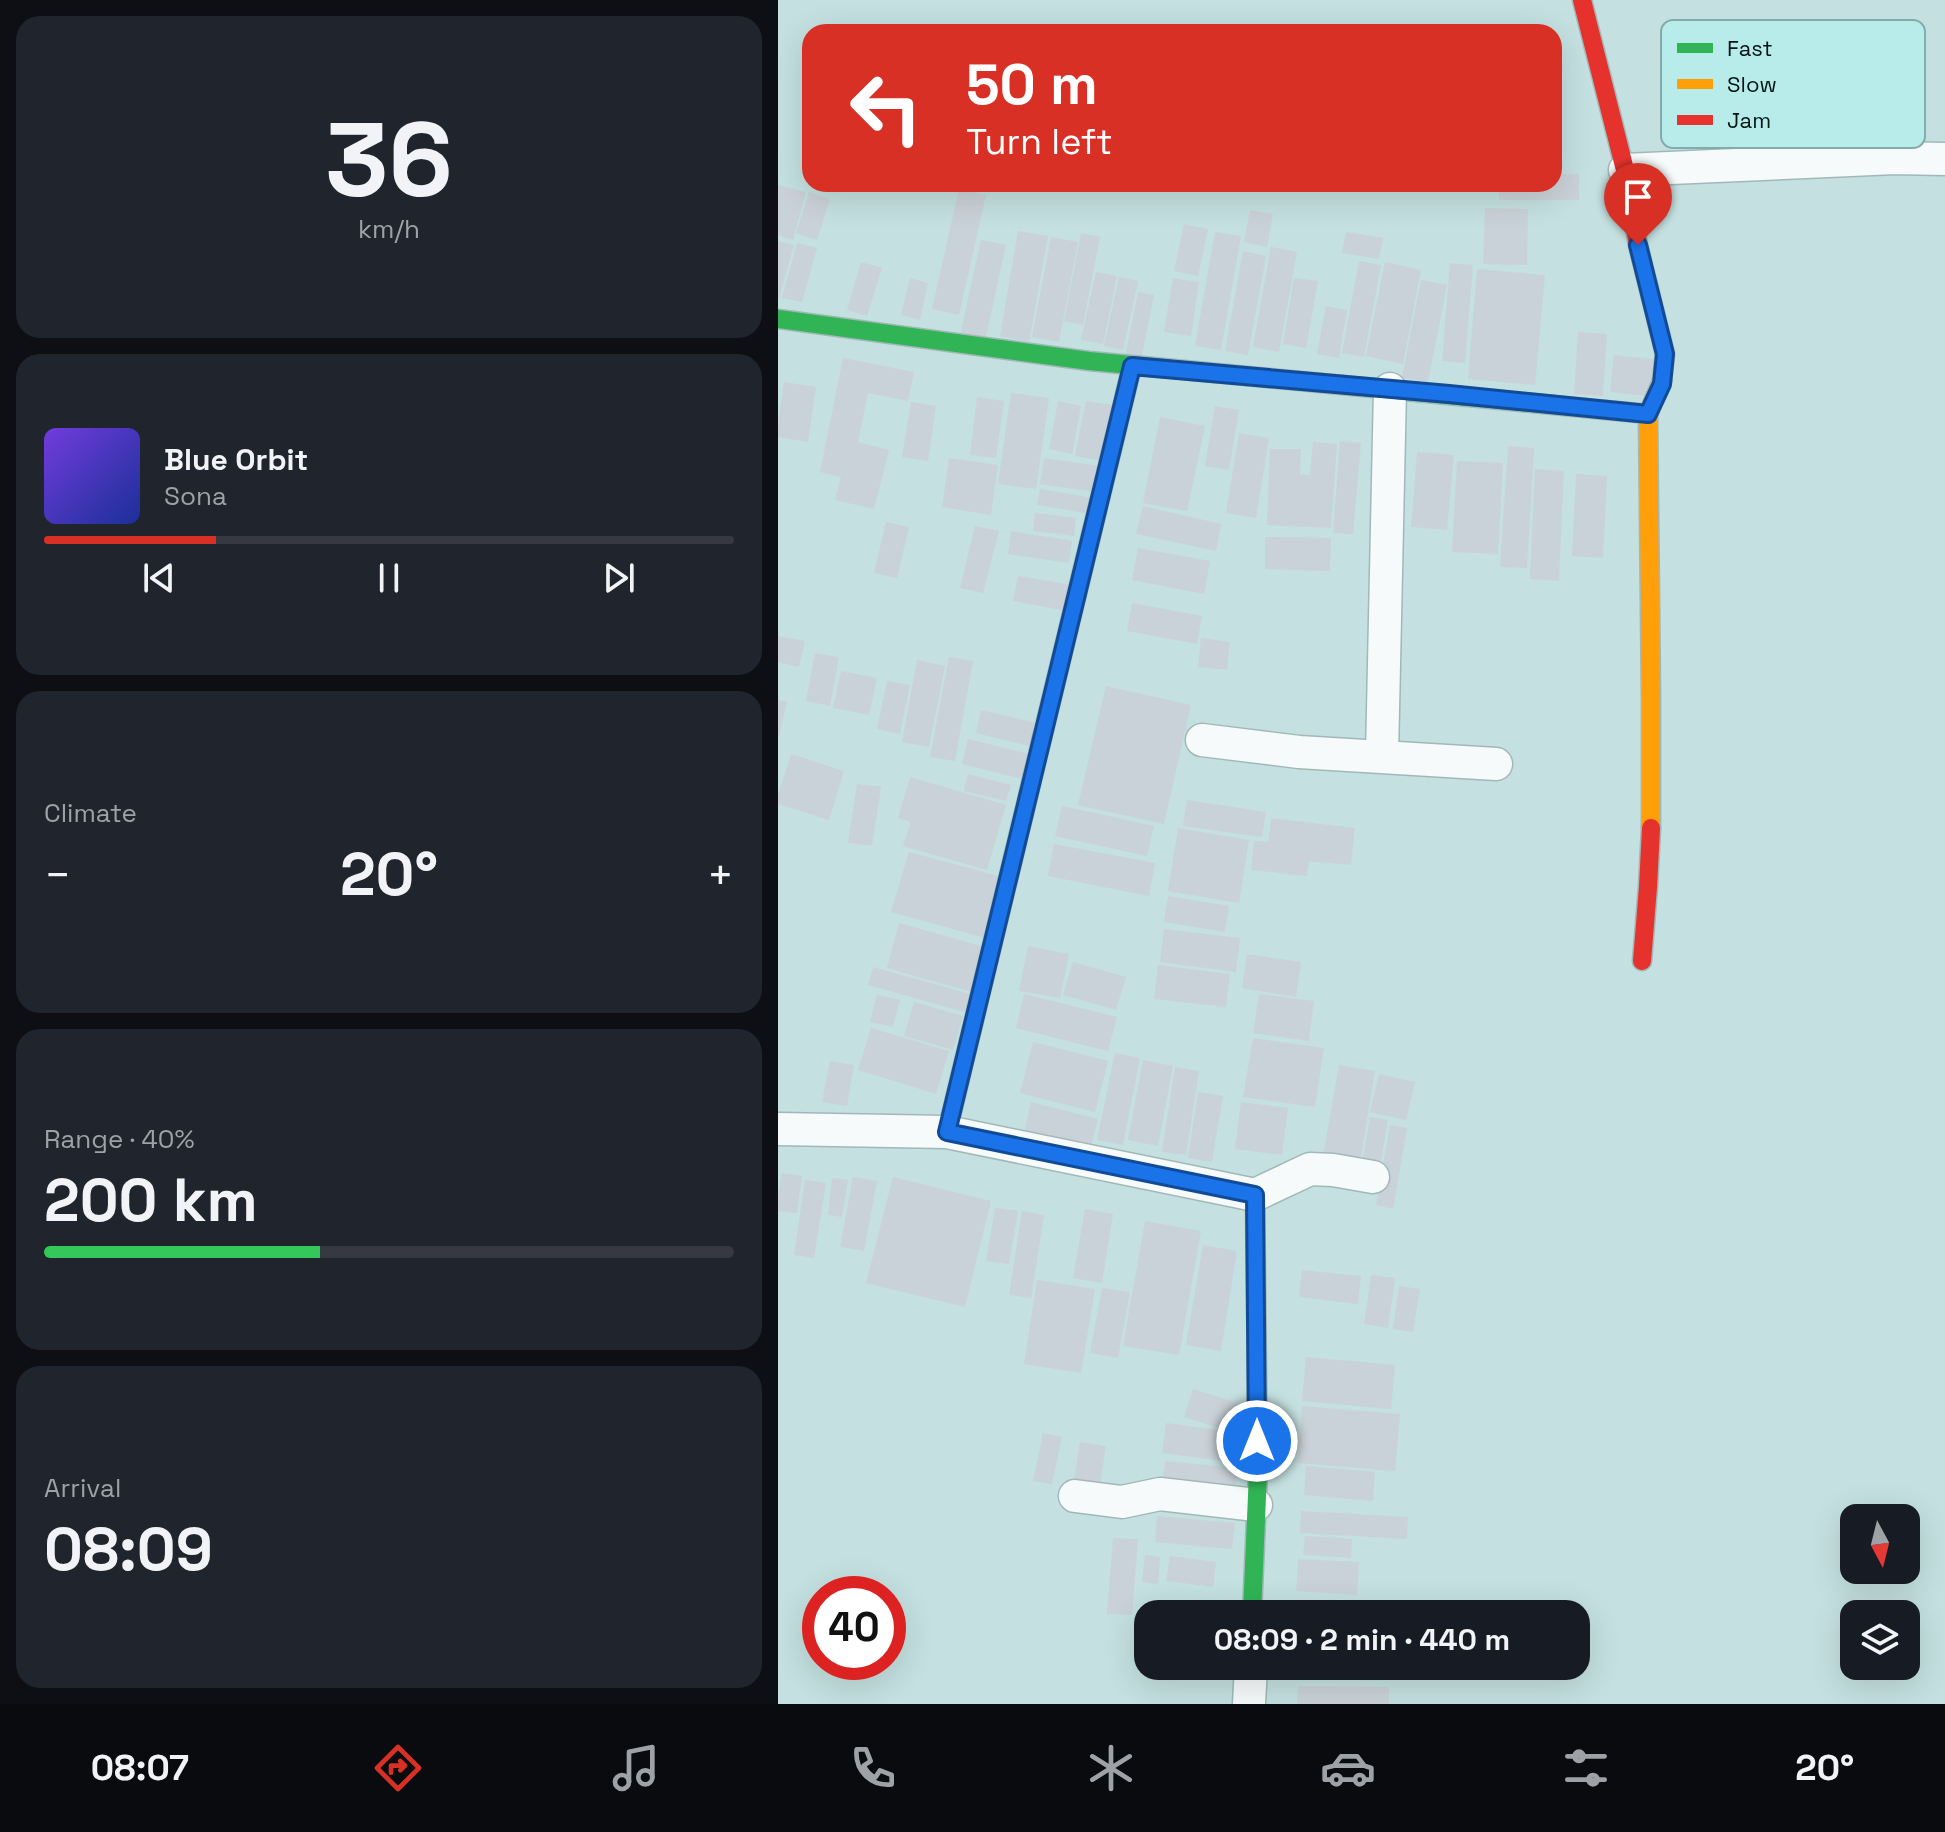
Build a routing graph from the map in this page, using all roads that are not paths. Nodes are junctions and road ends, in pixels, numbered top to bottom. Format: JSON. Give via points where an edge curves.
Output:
{"nodes":[{"id":1,"x":1582,"y":0,"type":"edge"},
{"id":2,"x":1945,"y":159,"type":"edge"},
{"id":3,"x":1625,"y":170,"type":"junction"},
{"id":4,"x":778,"y":319,"type":"edge"},
{"id":5,"x":1132,"y":366,"type":"junction"},
{"id":6,"x":1390,"y":389,"type":"junction"},
{"id":7,"x":1648,"y":414,"type":"junction"},
{"id":8,"x":1202,"y":740,"type":"dead end"},
{"id":9,"x":1382,"y":756,"type":"junction"},
{"id":10,"x":1496,"y":764,"type":"dead end"},
{"id":11,"x":1642,"y":961,"type":"dead end"},
{"id":12,"x":778,"y":1129,"type":"edge"},
{"id":13,"x":947,"y":1132,"type":"junction"},
{"id":14,"x":1373,"y":1177,"type":"dead end"},
{"id":15,"x":1255,"y":1195,"type":"junction"},
{"id":16,"x":1075,"y":1496,"type":"dead end"},
{"id":17,"x":1256,"y":1505,"type":"junction"},
{"id":18,"x":1253,"y":1600,"type":"edge"},
{"id":19,"x":1250,"y":1680,"type":"edge"},
{"id":20,"x":1249,"y":1704,"type":"edge"}],
"edges":[{"from":1,"to":3,"type":"street"},
{"from":2,"to":3,"type":"street"},
{"from":3,"to":7,"type":"street","via":[[1665,354],[1662,384]]},
{"from":4,"to":5,"type":"street"},
{"from":5,"to":6,"type":"street"},
{"from":5,"to":13,"type":"street"},
{"from":6,"to":7,"type":"street"},
{"from":6,"to":9,"type":"street"},
{"from":7,"to":11,"type":"street","via":[[1652,805]]},
{"from":8,"to":9,"type":"street"},
{"from":9,"to":10,"type":"street"},
{"from":12,"to":13,"type":"street"},
{"from":13,"to":15,"type":"street"},
{"from":14,"to":15,"type":"street","via":[[1310,1169]]},
{"from":15,"to":17,"type":"street"},
{"from":16,"to":17,"type":"street","via":[[1122,1502],[1160,1494]]},
{"from":17,"to":18,"type":"street"},
{"from":19,"to":20,"type":"street"}]}
